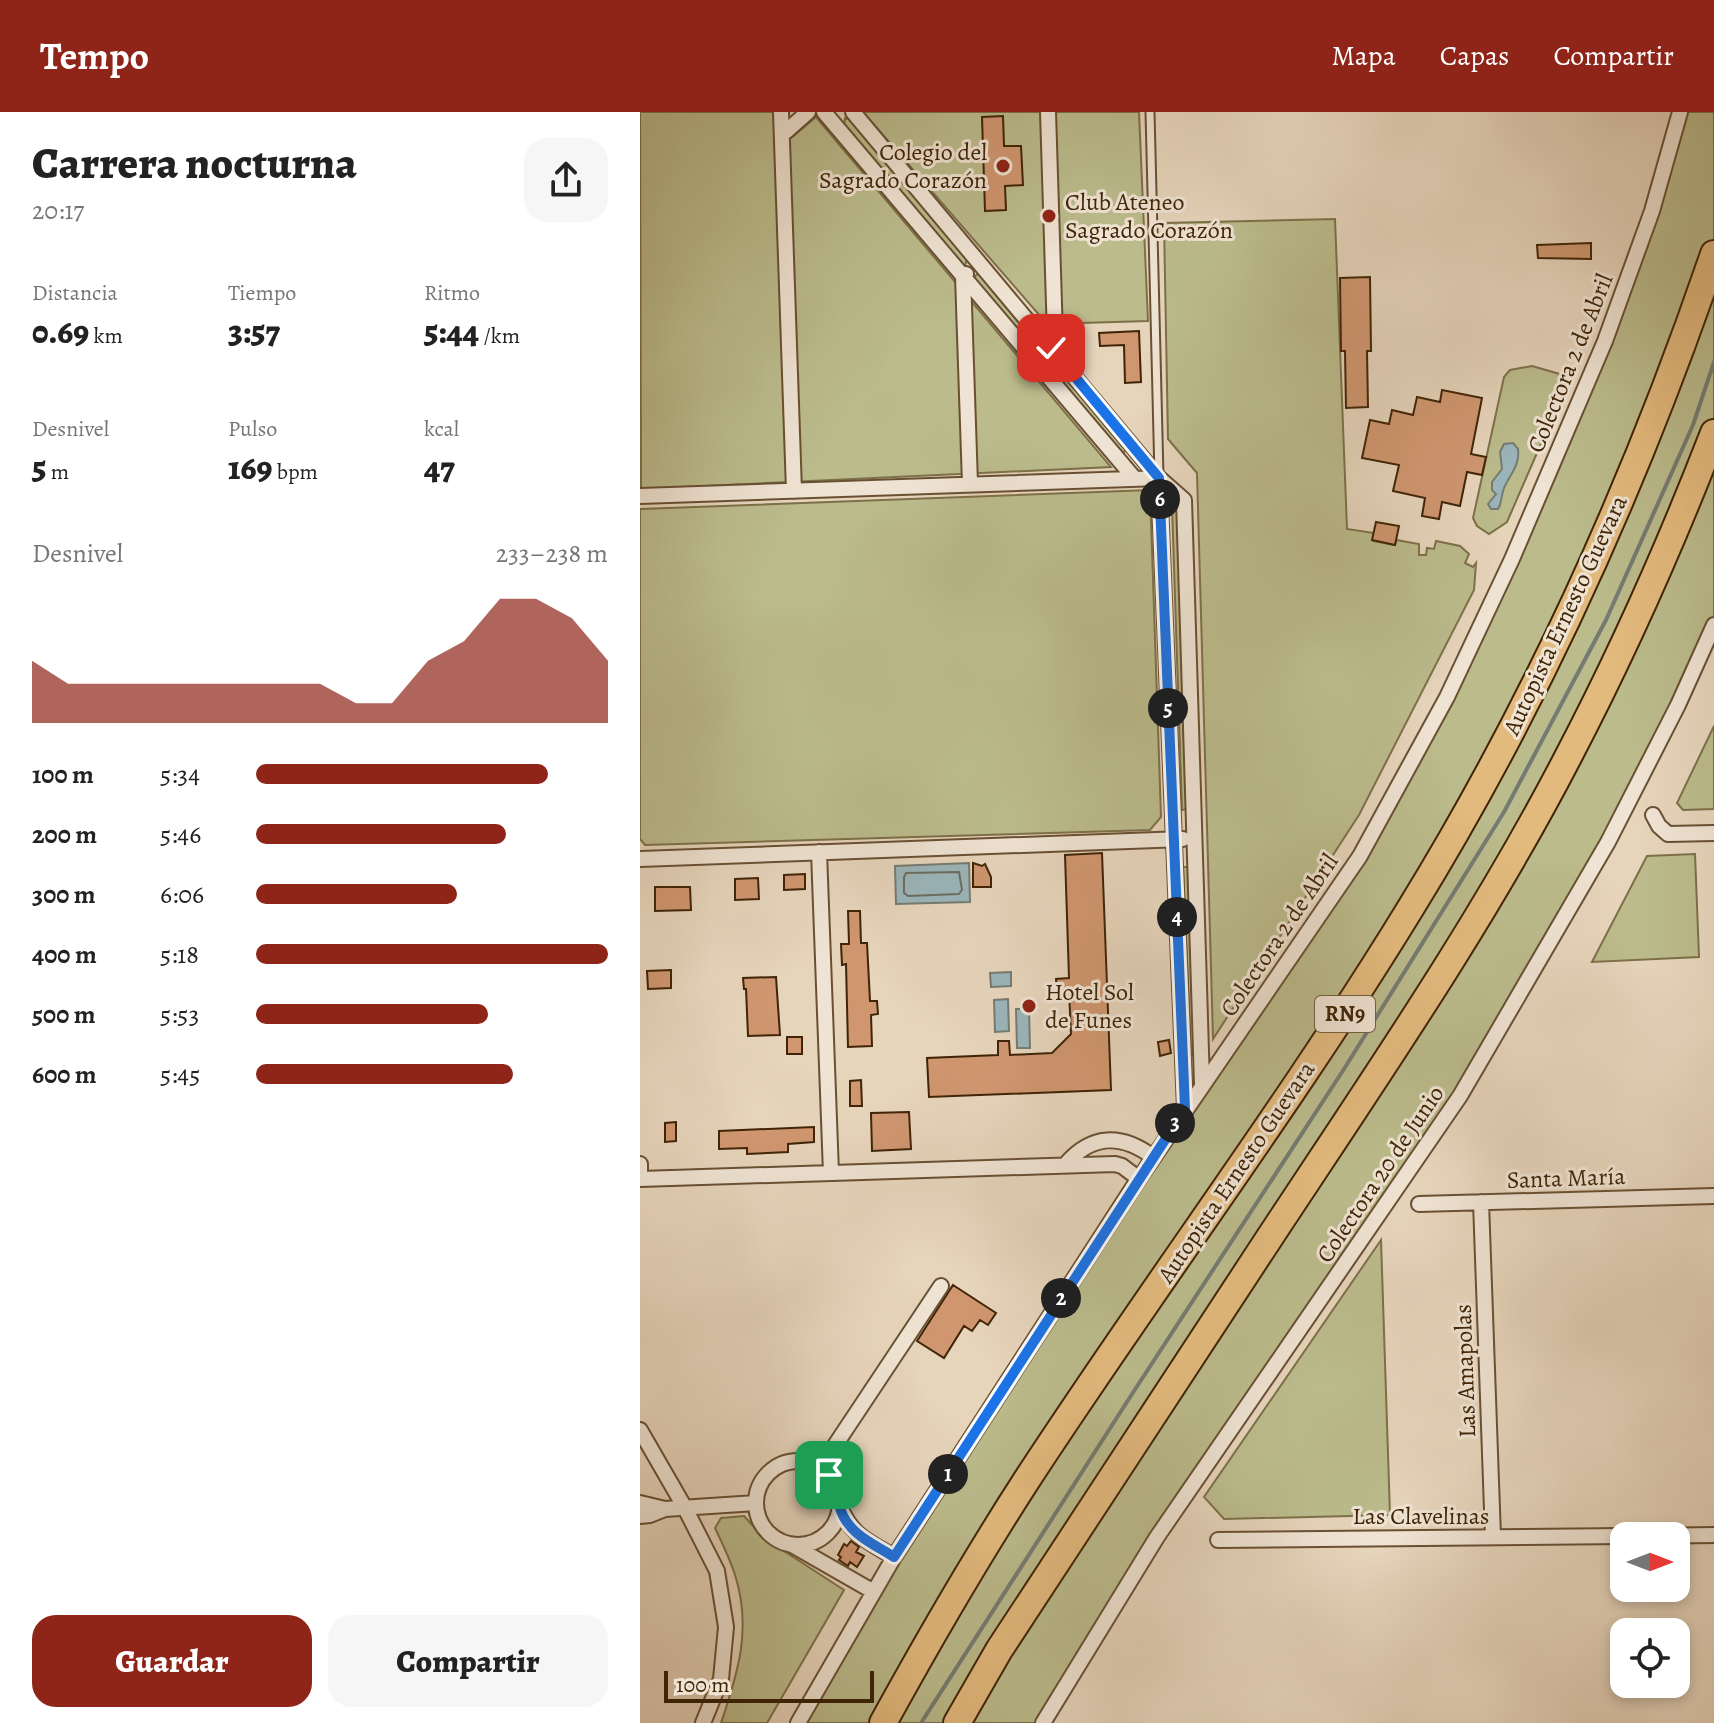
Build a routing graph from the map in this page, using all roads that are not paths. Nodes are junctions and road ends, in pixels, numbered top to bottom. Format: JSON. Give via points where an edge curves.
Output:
{"nodes":[{"id":1,"x":781,"y":112,"type":"edge"},
{"id":2,"x":808,"y":112,"type":"edge"},
{"id":3,"x":853,"y":112,"type":"edge"},
{"id":4,"x":1048,"y":112,"type":"edge"},
{"id":5,"x":1150,"y":112,"type":"edge"},
{"id":6,"x":1680,"y":112,"type":"edge"},
{"id":7,"x":832,"y":115,"type":"edge"},
{"id":8,"x":782,"y":135,"type":"junction"},
{"id":9,"x":1714,"y":254,"type":"edge"},
{"id":10,"x":980,"y":264,"type":"junction"},
{"id":11,"x":963,"y":276,"type":"junction"},
{"id":12,"x":1051,"y":348,"type":"junction"},
{"id":13,"x":1035,"y":361,"type":"junction"},
{"id":14,"x":1714,"y":433,"type":"edge"},
{"id":15,"x":1159,"y":478,"type":"junction"},
{"id":16,"x":1135,"y":479,"type":"junction"},
{"id":17,"x":970,"y":484,"type":"junction"},
{"id":18,"x":794,"y":491,"type":"junction"},
{"id":19,"x":640,"y":496,"type":"edge"},
{"id":20,"x":1714,"y":625,"type":"edge"},
{"id":21,"x":1653,"y":815,"type":"dead end"},
{"id":22,"x":1714,"y":833,"type":"edge"},
{"id":23,"x":1195,"y":839,"type":"junction"},
{"id":24,"x":1174,"y":840,"type":"junction"},
{"id":25,"x":819,"y":852,"type":"junction"},
{"id":26,"x":640,"y":859,"type":"edge"},
{"id":27,"x":1202,"y":1085,"type":"junction"},
{"id":28,"x":1185,"y":1109,"type":"junction"},
{"id":29,"x":1153,"y":1157,"type":"junction"},
{"id":30,"x":640,"y":1164,"type":"edge"},
{"id":31,"x":1065,"y":1165,"type":"junction"},
{"id":32,"x":831,"y":1173,"type":"junction"},
{"id":33,"x":1138,"y":1178,"type":"junction"},
{"id":34,"x":1714,"y":1196,"type":"edge"},
{"id":35,"x":1481,"y":1202,"type":"junction"},
{"id":36,"x":1419,"y":1204,"type":"dead end"},
{"id":37,"x":941,"y":1286,"type":"dead end"},
{"id":38,"x":640,"y":1430,"type":"edge"},
{"id":39,"x":820,"y":1468,"type":"junction"},
{"id":40,"x":640,"y":1503,"type":"edge"},
{"id":41,"x":756,"y":1503,"type":"junction"},
{"id":42,"x":840,"y":1507,"type":"junction"},
{"id":43,"x":685,"y":1508,"type":"junction"},
{"id":44,"x":665,"y":1509,"type":"junction"},
{"id":45,"x":640,"y":1516,"type":"edge"},
{"id":46,"x":1690,"y":1535,"type":"edge"},
{"id":47,"x":1714,"y":1535,"type":"edge"},
{"id":48,"x":1610,"y":1536,"type":"edge"},
{"id":49,"x":1493,"y":1537,"type":"junction"},
{"id":50,"x":1218,"y":1540,"type":"dead end"},
{"id":51,"x":792,"y":1545,"type":"junction"},
{"id":52,"x":894,"y":1557,"type":"junction"},
{"id":53,"x":874,"y":1592,"type":"junction"},
{"id":54,"x":703,"y":1723,"type":"edge"},
{"id":55,"x":798,"y":1723,"type":"edge"},
{"id":56,"x":883,"y":1723,"type":"edge"},
{"id":57,"x":957,"y":1723,"type":"edge"},
{"id":58,"x":1043,"y":1723,"type":"edge"}],
"edges":[{"from":1,"to":8,"type":"street"},
{"from":2,"to":8,"type":"street"},
{"from":3,"to":10,"type":"street"},
{"from":4,"to":12,"type":"street","via":[[1055,336]]},
{"from":5,"to":15,"type":"lane"},
{"from":6,"to":27,"type":"street","name":"Colectora 2 de Abril","via":[[1652,211],[1605,341],[1447,697],[1360,856]]},
{"from":7,"to":11,"type":"street"},
{"from":8,"to":18,"type":"street"},
{"from":9,"to":56,"type":"highway","name":"Autopista Ernesto Guevara","number":"RN9","via":[[1616,511],[1551,655],[1478,796],[1351,1004],[1025,1482]]},
{"from":10,"to":11,"type":"street"},
{"from":10,"to":12,"type":"street"},
{"from":11,"to":13,"type":"street"},
{"from":11,"to":17,"type":"street"},
{"from":12,"to":13,"type":"street"},
{"from":12,"to":15,"type":"street"},
{"from":13,"to":16,"type":"street"},
{"from":14,"to":57,"type":"highway","number":"RN9","via":[[1641,610],[1567,759],[1486,903],[999,1650]]},
{"from":15,"to":16,"type":"street"},
{"from":15,"to":23,"type":"street","via":[[1184,500]]},
{"from":15,"to":24,"type":"street"},
{"from":16,"to":17,"type":"street"},
{"from":17,"to":18,"type":"street"},
{"from":18,"to":19,"type":"street"},
{"from":20,"to":58,"type":"street","name":"Colectora 20 de Junio","via":[[1608,842],[1460,1096],[1157,1537]]},
{"from":21,"to":22,"type":"street","via":[[1668,834]]},
{"from":23,"to":24,"type":"street"},
{"from":23,"to":27,"type":"street"},
{"from":24,"to":25,"type":"street"},
{"from":24,"to":28,"type":"street"},
{"from":25,"to":26,"type":"street"},
{"from":25,"to":32,"type":"street"},
{"from":27,"to":28,"type":"street","name":"Colectora 2 de Abril"},
{"from":28,"to":29,"type":"street","name":"Colectora 2 de Abril"},
{"from":29,"to":31,"type":"street","via":[[1130,1142],[1093,1142]]},
{"from":29,"to":33,"type":"street","name":"Colectora 2 de Abril"},
{"from":30,"to":32,"type":"street","via":[[640,1179]]},
{"from":31,"to":32,"type":"street"},
{"from":31,"to":33,"type":"street","via":[[1119,1165]]},
{"from":33,"to":52,"type":"street","name":"Colectora 2 de Abril"},
{"from":34,"to":35,"type":"street","name":"Santa María"},
{"from":35,"to":36,"type":"street","name":"Santa María"},
{"from":35,"to":49,"type":"street","name":"Las Amapolas"},
{"from":37,"to":39,"type":"street"},
{"from":38,"to":43,"type":"street"},
{"from":39,"to":41,"type":"street","via":[[796,1461],[772,1470],[757,1490]]},
{"from":39,"to":42,"type":"street","via":[[835,1484]]},
{"from":40,"to":44,"type":"street"},
{"from":41,"to":43,"type":"street"},
{"from":41,"to":51,"type":"street","via":[[766,1531]]},
{"from":42,"to":51,"type":"street","via":[[829,1532],[805,1545]]},
{"from":42,"to":52,"type":"street","via":[[847,1525]]},
{"from":43,"to":44,"type":"street"},
{"from":43,"to":54,"type":"street","via":[[717,1571],[726,1627],[721,1679]]},
{"from":44,"to":45,"type":"street"},
{"from":46,"to":47,"type":"street"},
{"from":48,"to":49,"type":"street","name":"Las Clavelinas"},
{"from":49,"to":50,"type":"street","name":"Las Clavelinas"},
{"from":51,"to":53,"type":"street"},
{"from":52,"to":53,"type":"street","name":"Colectora 2 de Abril"},
{"from":53,"to":55,"type":"street","name":"Colectora 2 de Abril"}]}
